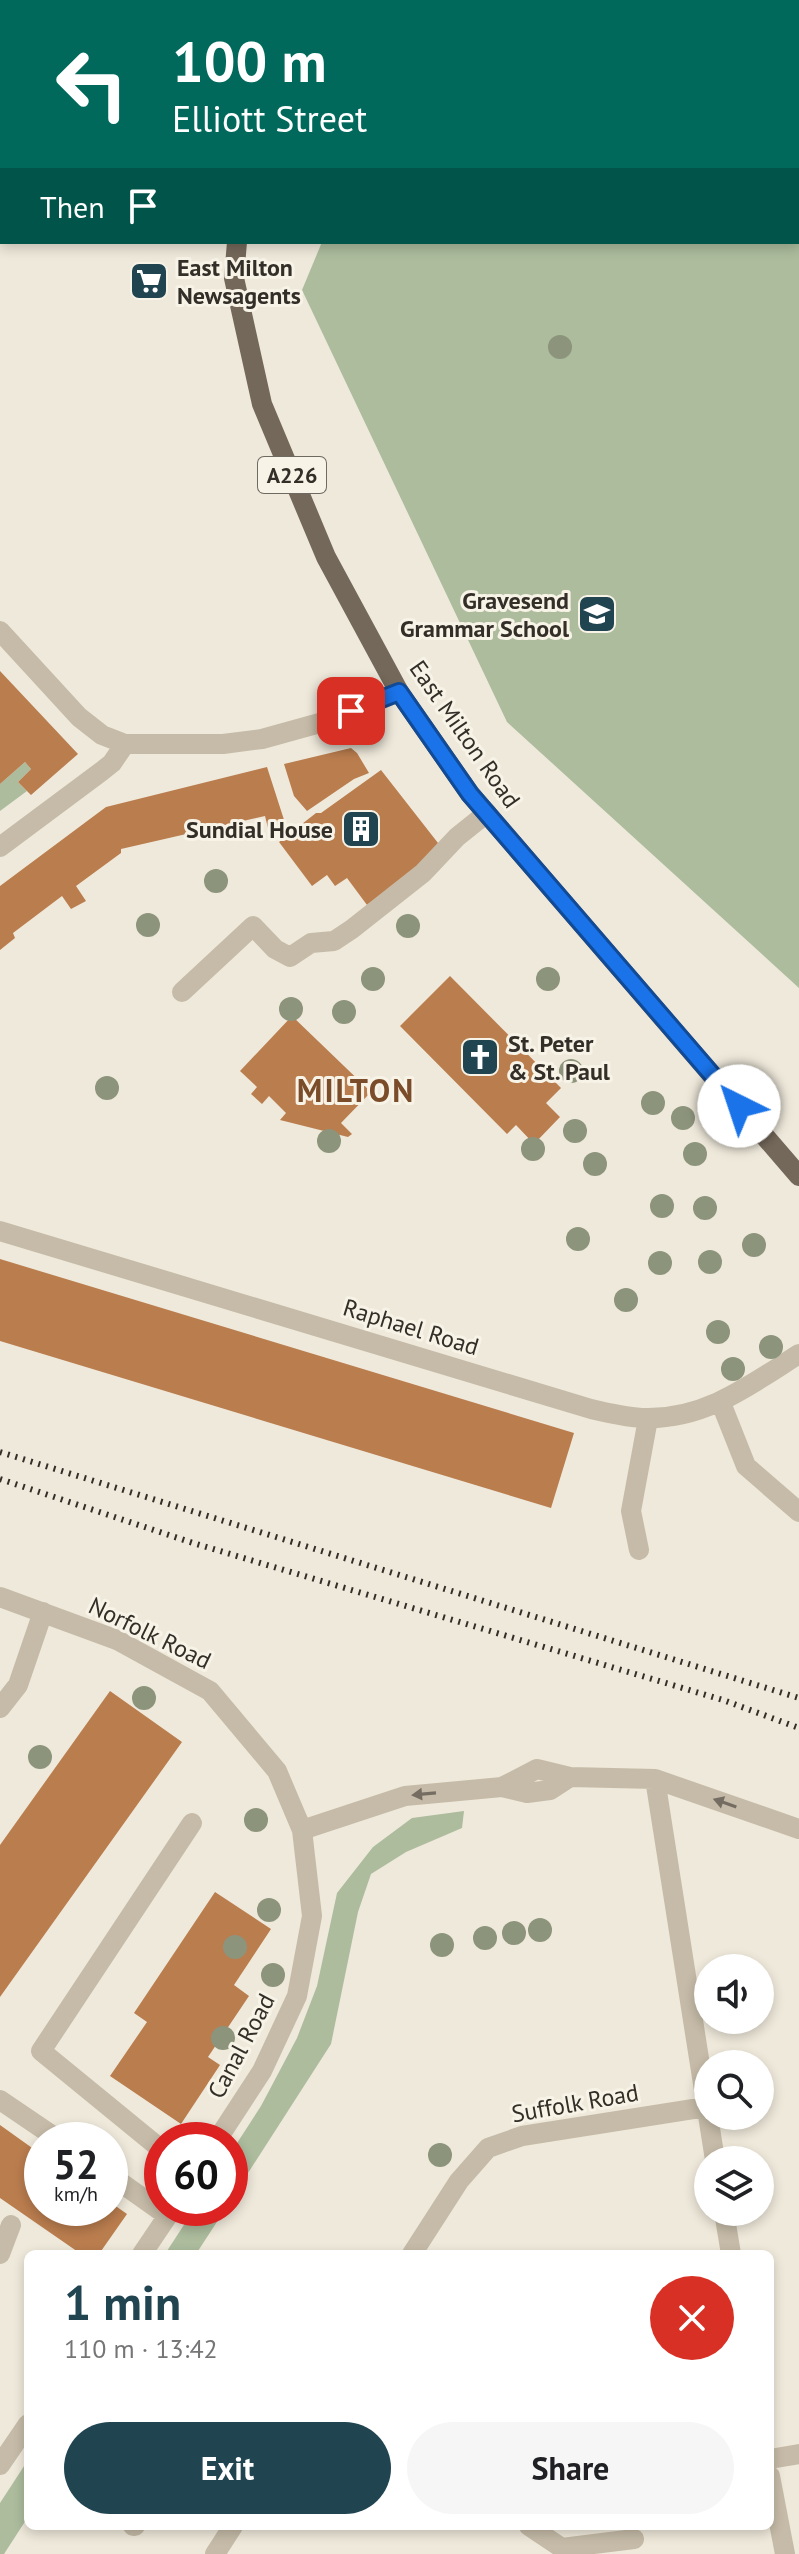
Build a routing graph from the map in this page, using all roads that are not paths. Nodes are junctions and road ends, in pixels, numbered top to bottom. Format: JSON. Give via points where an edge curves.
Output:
{"nodes":[{"id":1,"x":237,"y":244,"type":"edge"},
{"id":2,"x":0,"y":631,"type":"edge"},
{"id":3,"x":399,"y":692,"type":"junction"},
{"id":4,"x":125,"y":744,"type":"junction"},
{"id":5,"x":487,"y":813,"type":"junction"},
{"id":6,"x":0,"y":847,"type":"edge"},
{"id":7,"x":182,"y":992,"type":"dead end"},
{"id":8,"x":799,"y":1176,"type":"edge"},
{"id":9,"x":0,"y":1231,"type":"edge"},
{"id":10,"x":799,"y":1354,"type":"edge"},
{"id":11,"x":721,"y":1403,"type":"junction"},
{"id":12,"x":648,"y":1419,"type":"junction"},
{"id":13,"x":799,"y":1512,"type":"edge"},
{"id":14,"x":639,"y":1550,"type":"dead end"},
{"id":15,"x":0,"y":1597,"type":"edge"},
{"id":16,"x":43,"y":1612,"type":"junction"},
{"id":17,"x":0,"y":1708,"type":"edge"},
{"id":18,"x":655,"y":1779,"type":"junction"},
{"id":19,"x":192,"y":1823,"type":"dead end"},
{"id":20,"x":799,"y":1829,"type":"edge"},
{"id":21,"x":302,"y":1830,"type":"junction"},
{"id":22,"x":697,"y":2050,"type":"edge"},
{"id":23,"x":0,"y":2100,"type":"edge"},
{"id":24,"x":694,"y":2109,"type":"edge"},
{"id":25,"x":32,"y":2122,"type":"edge"},
{"id":26,"x":229,"y":2122,"type":"edge"},
{"id":27,"x":144,"y":2135,"type":"edge"},
{"id":28,"x":11,"y":2225,"type":"dead end"},
{"id":29,"x":161,"y":2226,"type":"edge"},
{"id":30,"x":726,"y":2226,"type":"edge"},
{"id":31,"x":145,"y":2250,"type":"edge"},
{"id":32,"x":415,"y":2250,"type":"edge"},
{"id":33,"x":730,"y":2250,"type":"edge"},
{"id":34,"x":0,"y":2254,"type":"edge"},
{"id":35,"x":24,"y":2430,"type":"edge"},
{"id":36,"x":799,"y":2454,"type":"edge"},
{"id":37,"x":774,"y":2458,"type":"edge"},
{"id":38,"x":0,"y":2465,"type":"edge"},
{"id":39,"x":774,"y":2497,"type":"edge"},
{"id":40,"x":230,"y":2530,"type":"edge"},
{"id":41,"x":534,"y":2530,"type":"edge"},
{"id":42,"x":634,"y":2539,"type":"dead end"},
{"id":43,"x":563,"y":2551,"type":"edge"},
{"id":44,"x":215,"y":2554,"type":"edge"},
{"id":45,"x":785,"y":2554,"type":"edge"}],
"edges":[{"from":1,"to":3,"type":"main road","name":"East Milton Road","number":"A226","via":[[234,278],[262,404],[326,557]]},
{"from":2,"to":4,"type":"street","via":[[79,717]]},
{"from":3,"to":4,"type":"street","via":[[327,721],[262,739]]},
{"from":3,"to":5,"type":"main road","name":"East Milton Road","number":"A226"},
{"from":4,"to":6,"type":"street","via":[[112,763]]},
{"from":5,"to":7,"type":"street","via":[[423,873],[334,941],[311,943],[290,957],[253,926]]},
{"from":5,"to":8,"type":"main road","name":"East Milton Road","number":"A226"},
{"from":9,"to":12,"type":"street","name":"Raphael Road","via":[[591,1409]]},
{"from":10,"to":11,"type":"street","name":"Raphael Road"},
{"from":11,"to":12,"type":"street","name":"Raphael Road","via":[[692,1414]]},
{"from":11,"to":13,"type":"street","via":[[746,1466]]},
{"from":12,"to":14,"type":"street","via":[[631,1511]]},
{"from":15,"to":16,"type":"street","name":"Norfolk Road"},
{"from":16,"to":17,"type":"street","via":[[18,1685]]},
{"from":16,"to":21,"type":"street","name":"Norfolk Road","via":[[117,1640],[210,1691],[277,1771]]},
{"from":20,"to":18,"type":"street","one_way":true},
{"from":18,"to":21,"type":"street","one_way":true,"via":[[570,1777],[550,1790],[527,1793],[502,1787],[405,1796]]},
{"from":18,"to":22,"type":"street"},
{"from":19,"to":27,"type":"street","via":[[41,2051]]},
{"from":21,"to":26,"type":"street","name":"Canal Road","via":[[312,1916],[297,1996],[262,2071]]},
{"from":23,"to":25,"type":"street"},
{"from":24,"to":32,"type":"street","name":"Suffolk Road","via":[[522,2136],[488,2148],[459,2181]]},
{"from":28,"to":34,"type":"street"},
{"from":29,"to":31,"type":"street"},
{"from":30,"to":33,"type":"street"},
{"from":35,"to":38,"type":"street"},
{"from":36,"to":37,"type":"street"},
{"from":39,"to":45,"type":"street"},
{"from":40,"to":44,"type":"street"},
{"from":41,"to":43,"type":"street"},
{"from":42,"to":43,"type":"street"}]}
